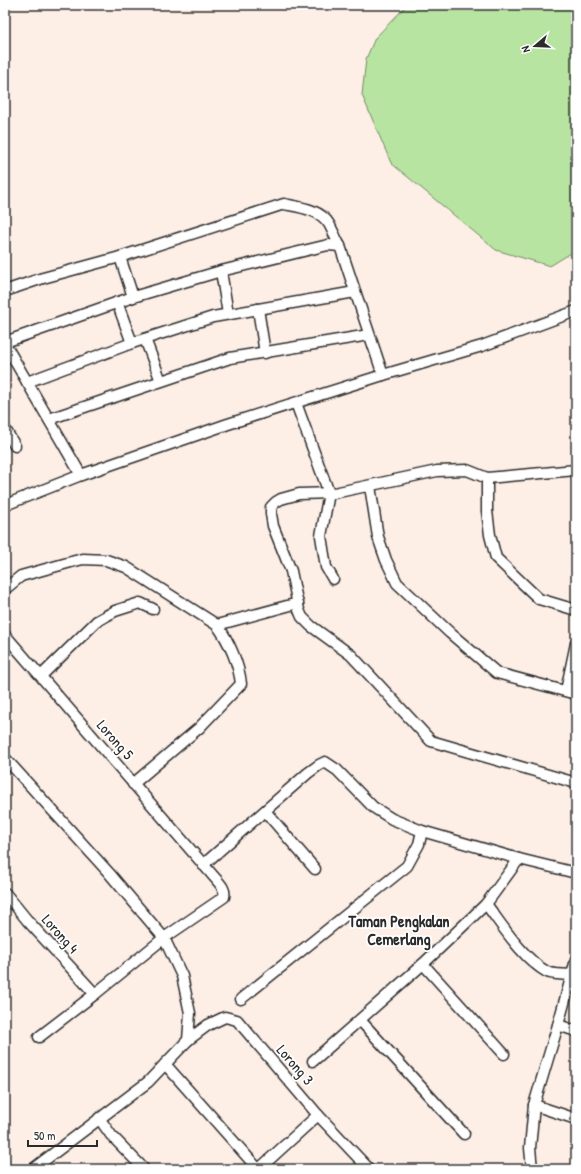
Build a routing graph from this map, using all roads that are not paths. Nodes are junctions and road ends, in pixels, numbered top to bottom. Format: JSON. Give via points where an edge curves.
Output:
{"nodes":[{"id":1,"x":340,"y":246,"type":"junction"},
{"id":2,"x":120,"y":258,"type":"junction"},
{"id":3,"x":221,"y":271,"type":"junction"},
{"id":4,"x":5,"y":292,"type":"edge"},
{"id":5,"x":355,"y":292,"type":"junction"},
{"id":6,"x":133,"y":297,"type":"junction"},
{"id":7,"x":117,"y":302,"type":"junction"},
{"id":8,"x":258,"y":309,"type":"junction"},
{"id":9,"x":576,"y":312,"type":"edge"},
{"id":10,"x":228,"y":314,"type":"junction"},
{"id":11,"x":369,"y":335,"type":"junction"},
{"id":12,"x":145,"y":339,"type":"junction"},
{"id":13,"x":5,"y":343,"type":"edge"},
{"id":14,"x":132,"y":343,"type":"junction"},
{"id":15,"x":265,"y":353,"type":"junction"},
{"id":16,"x":383,"y":375,"type":"junction"},
{"id":17,"x":161,"y":381,"type":"junction"},
{"id":18,"x":27,"y":382,"type":"junction"},
{"id":19,"x":296,"y":403,"type":"junction"},
{"id":20,"x":49,"y":419,"type":"junction"},
{"id":21,"x":5,"y":429,"type":"edge"},
{"id":22,"x":15,"y":446,"type":"dead end"},
{"id":23,"x":576,"y":470,"type":"edge"},
{"id":24,"x":82,"y":475,"type":"junction"},
{"id":25,"x":487,"y":478,"type":"junction"},
{"id":26,"x":370,"y":486,"type":"junction"},
{"id":27,"x":329,"y":493,"type":"junction"},
{"id":28,"x":5,"y":505,"type":"edge"},
{"id":29,"x":333,"y":579,"type":"dead end"},
{"id":30,"x":5,"y":589,"type":"edge"},
{"id":31,"x":298,"y":603,"type":"junction"},
{"id":32,"x":152,"y":609,"type":"dead end"},
{"id":33,"x":576,"y":610,"type":"edge"},
{"id":34,"x":217,"y":625,"type":"junction"},
{"id":35,"x":5,"y":635,"type":"edge"},
{"id":36,"x":576,"y":643,"type":"edge"},
{"id":37,"x":41,"y":676,"type":"junction"},
{"id":38,"x":566,"y":691,"type":"junction"},
{"id":39,"x":576,"y":694,"type":"edge"},
{"id":40,"x":5,"y":758,"type":"edge"},
{"id":41,"x":576,"y":783,"type":"edge"},
{"id":42,"x":132,"y":784,"type":"junction"},
{"id":43,"x":265,"y":811,"type":"junction"},
{"id":44,"x":422,"y":831,"type":"junction"},
{"id":45,"x":519,"y":859,"type":"junction"},
{"id":46,"x":203,"y":865,"type":"junction"},
{"id":47,"x":315,"y":869,"type":"dead end"},
{"id":48,"x":576,"y":873,"type":"edge"},
{"id":49,"x":5,"y":893,"type":"edge"},
{"id":50,"x":486,"y":904,"type":"junction"},
{"id":51,"x":164,"y":938,"type":"junction"},
{"id":52,"x":576,"y":960,"type":"edge"},
{"id":53,"x":423,"y":964,"type":"junction"},
{"id":54,"x":571,"y":976,"type":"junction"},
{"id":55,"x":95,"y":994,"type":"junction"},
{"id":56,"x":241,"y":999,"type":"dead end"},
{"id":57,"x":360,"y":1020,"type":"junction"},
{"id":58,"x":558,"y":1025,"type":"junction"},
{"id":59,"x":576,"y":1031,"type":"edge"},
{"id":60,"x":39,"y":1037,"type":"dead end"},
{"id":61,"x":188,"y":1040,"type":"junction"},
{"id":62,"x":504,"y":1054,"type":"dead end"},
{"id":63,"x":313,"y":1061,"type":"dead end"},
{"id":64,"x":165,"y":1064,"type":"junction"},
{"id":65,"x":534,"y":1105,"type":"junction"},
{"id":66,"x":318,"y":1115,"type":"junction"},
{"id":67,"x":99,"y":1118,"type":"junction"},
{"id":68,"x":576,"y":1118,"type":"edge"},
{"id":69,"x":464,"y":1134,"type":"dead end"},
{"id":70,"x":33,"y":1169,"type":"edge"},
{"id":71,"x":144,"y":1169,"type":"edge"},
{"id":72,"x":258,"y":1169,"type":"edge"},
{"id":73,"x":369,"y":1169,"type":"edge"},
{"id":74,"x":532,"y":1169,"type":"edge"}],
"edges":[{"from":1,"to":2,"type":"street","via":[[328,222],[317,212],[284,204]]},
{"from":1,"to":3,"type":"street","via":[[328,245]]},
{"from":1,"to":5,"type":"street"},
{"from":2,"to":4,"type":"street","via":[[43,278]]},
{"from":2,"to":6,"type":"street"},
{"from":3,"to":6,"type":"street"},
{"from":3,"to":10,"type":"street"},
{"from":5,"to":8,"type":"street"},
{"from":5,"to":11,"type":"street"},
{"from":6,"to":7,"type":"street"},
{"from":7,"to":13,"type":"street"},
{"from":7,"to":14,"type":"street"},
{"from":8,"to":10,"type":"street"},
{"from":8,"to":15,"type":"street"},
{"from":9,"to":16,"type":"street","via":[[482,346]]},
{"from":10,"to":12,"type":"street"},
{"from":11,"to":15,"type":"street"},
{"from":11,"to":16,"type":"street"},
{"from":12,"to":14,"type":"street"},
{"from":12,"to":17,"type":"street"},
{"from":13,"to":18,"type":"street"},
{"from":14,"to":18,"type":"street"},
{"from":15,"to":17,"type":"street","via":[[230,358]]},
{"from":16,"to":19,"type":"street"},
{"from":17,"to":20,"type":"street"},
{"from":18,"to":20,"type":"street"},
{"from":19,"to":24,"type":"street"},
{"from":19,"to":27,"type":"street"},
{"from":20,"to":24,"type":"street"},
{"from":21,"to":22,"type":"street"},
{"from":23,"to":25,"type":"street"},
{"from":24,"to":28,"type":"street"},
{"from":25,"to":26,"type":"street","via":[[467,470],[438,471]]},
{"from":25,"to":33,"type":"street","via":[[489,529],[496,558],[539,599]]},
{"from":26,"to":27,"type":"street"},
{"from":26,"to":38,"type":"street","via":[[378,538],[397,583],[497,673]]},
{"from":27,"to":29,"type":"street","via":[[320,536],[326,567]]},
{"from":27,"to":31,"type":"street","via":[[299,494],[276,502],[271,507],[273,526],[291,571]]},
{"from":30,"to":34,"type":"street","via":[[21,576],[83,559],[106,560],[126,568]]},
{"from":31,"to":34,"type":"street"},
{"from":31,"to":41,"type":"street","via":[[302,616],[311,626],[351,655],[431,741]]},
{"from":32,"to":37,"type":"street","via":[[140,603],[115,611],[97,621]]},
{"from":34,"to":42,"type":"street","via":[[224,634],[240,672],[241,684],[199,728]]},
{"from":35,"to":37,"type":"street","name":"Lorong 5"},
{"from":36,"to":38,"type":"street"},
{"from":37,"to":42,"type":"street","name":"Lorong 5"},
{"from":38,"to":39,"type":"street"},
{"from":40,"to":51,"type":"street"},
{"from":42,"to":46,"type":"street","name":"Lorong 5"},
{"from":43,"to":44,"type":"street","via":[[308,773],[325,762],[337,770],[373,807],[392,819]]},
{"from":43,"to":46,"type":"street"},
{"from":43,"to":47,"type":"street"},
{"from":44,"to":45,"type":"street"},
{"from":44,"to":56,"type":"street","via":[[419,844],[407,866]]},
{"from":45,"to":48,"type":"street"},
{"from":45,"to":50,"type":"street"},
{"from":46,"to":51,"type":"street","name":"Lorong 5","via":[[225,891],[224,897]]},
{"from":49,"to":55,"type":"street","name":"Lorong 4"},
{"from":50,"to":53,"type":"street"},
{"from":50,"to":54,"type":"street","via":[[530,959],[547,972]]},
{"from":51,"to":55,"type":"street","name":"Lorong 5"},
{"from":51,"to":61,"type":"street","via":[[182,976],[190,1013]]},
{"from":52,"to":54,"type":"street"},
{"from":53,"to":57,"type":"street"},
{"from":53,"to":62,"type":"street"},
{"from":54,"to":58,"type":"street"},
{"from":55,"to":60,"type":"street","name":"Lorong 5"},
{"from":57,"to":63,"type":"street"},
{"from":57,"to":69,"type":"street"},
{"from":58,"to":59,"type":"street"},
{"from":58,"to":65,"type":"street"},
{"from":61,"to":64,"type":"street","name":"Lorong 3"},
{"from":61,"to":66,"type":"street","name":"Lorong 3","via":[[208,1025],[225,1017],[237,1020]]},
{"from":64,"to":67,"type":"street","name":"Lorong 3","via":[[148,1082]]},
{"from":64,"to":72,"type":"street"},
{"from":65,"to":68,"type":"street"},
{"from":65,"to":74,"type":"street","via":[[530,1148]]},
{"from":66,"to":72,"type":"street"},
{"from":66,"to":73,"type":"street","name":"Lorong 3"},
{"from":67,"to":70,"type":"street","name":"Lorong 3"},
{"from":67,"to":71,"type":"street","via":[[110,1135]]}]}
